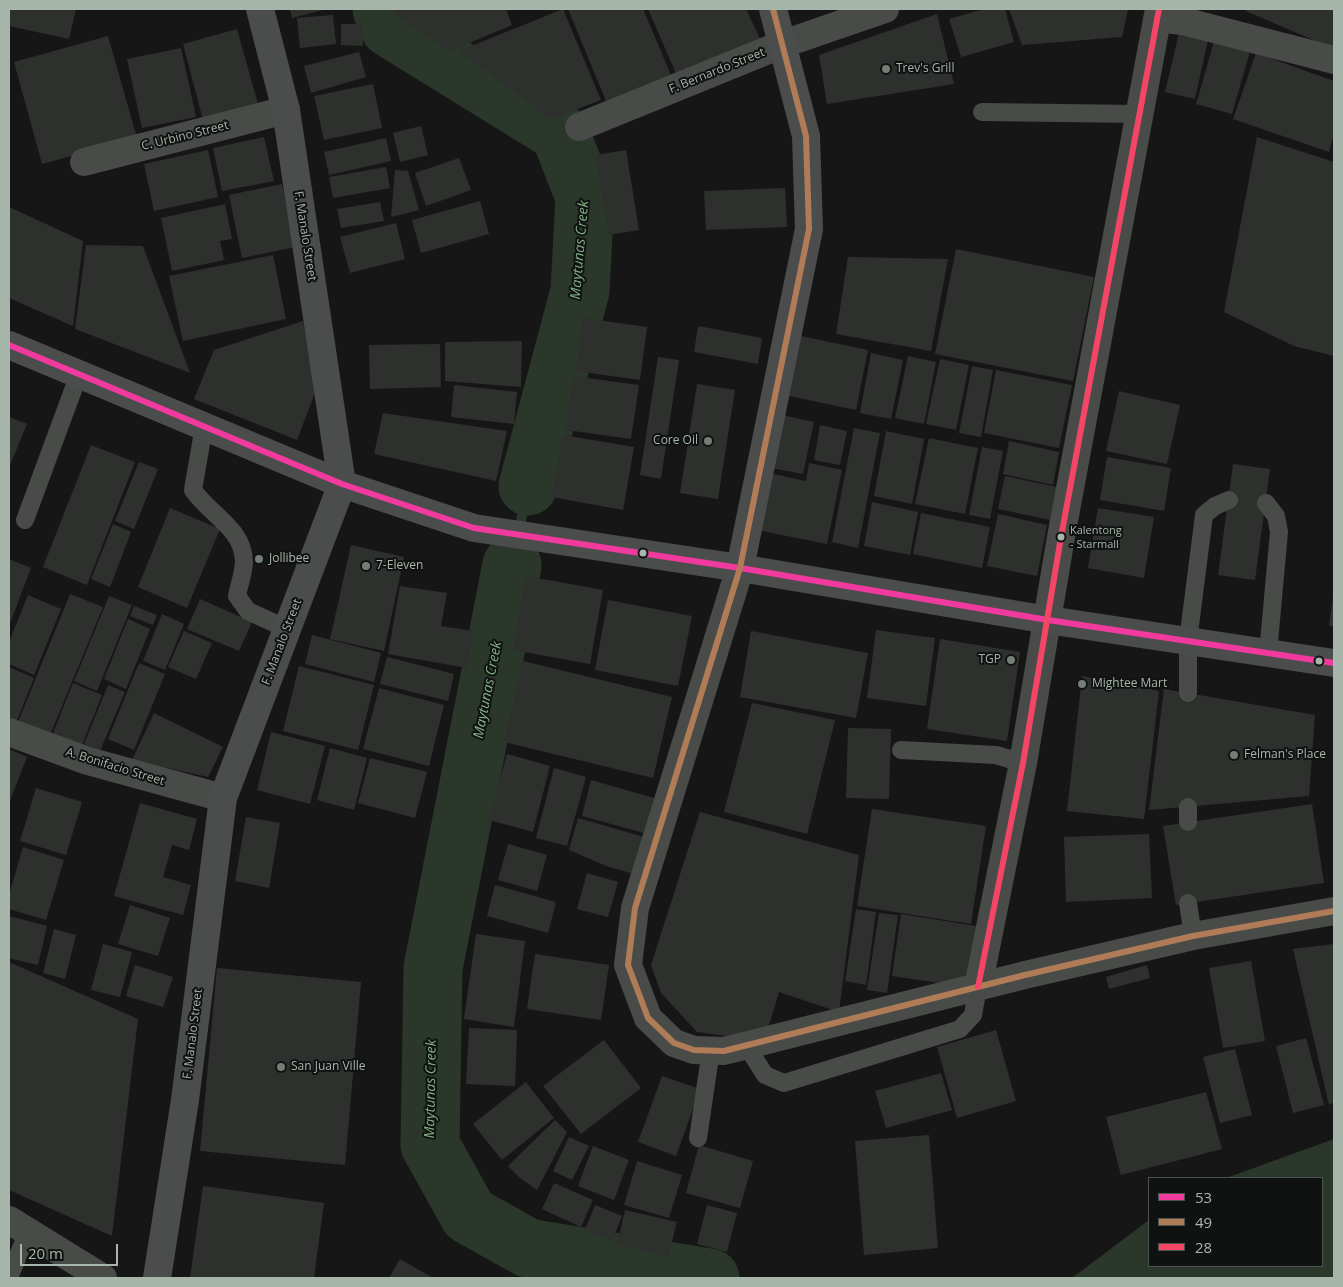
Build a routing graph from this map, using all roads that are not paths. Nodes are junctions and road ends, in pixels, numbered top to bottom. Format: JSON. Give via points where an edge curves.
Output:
{"nodes":[{"id":1,"x":260,"y":9,"type":"edge"},
{"id":2,"x":773,"y":9,"type":"edge"},
{"id":3,"x":885,"y":9,"type":"edge"},
{"id":4,"x":1159,"y":13,"type":"edge"},
{"id":5,"x":783,"y":44,"type":"junction"},
{"id":6,"x":1334,"y":60,"type":"edge"},
{"id":7,"x":286,"y":110,"type":"junction"},
{"id":8,"x":982,"y":112,"type":"dead end"},
{"id":9,"x":1140,"y":114,"type":"junction"},
{"id":10,"x":579,"y":127,"type":"dead end"},
{"id":11,"x":84,"y":162,"type":"dead end"},
{"id":12,"x":9,"y":345,"type":"edge"},
{"id":13,"x":79,"y":374,"type":"junction"},
{"id":14,"x":204,"y":426,"type":"junction"},
{"id":15,"x":342,"y":484,"type":"junction"},
{"id":16,"x":1229,"y":500,"type":"dead end"},
{"id":17,"x":1266,"y":503,"type":"dead end"},
{"id":18,"x":25,"y":520,"type":"dead end"},
{"id":19,"x":740,"y":568,"type":"junction"},
{"id":20,"x":1048,"y":620,"type":"junction"},
{"id":21,"x":287,"y":629,"type":"junction"},
{"id":22,"x":1188,"y":641,"type":"junction"},
{"id":23,"x":1268,"y":653,"type":"junction"},
{"id":24,"x":1334,"y":663,"type":"edge"},
{"id":25,"x":1188,"y":693,"type":"dead end"},
{"id":26,"x":9,"y":732,"type":"edge"},
{"id":27,"x":901,"y":750,"type":"dead end"},
{"id":28,"x":1023,"y":763,"type":"junction"},
{"id":29,"x":222,"y":798,"type":"junction"},
{"id":30,"x":1188,"y":903,"type":"dead end"},
{"id":31,"x":1334,"y":911,"type":"edge"},
{"id":32,"x":1193,"y":936,"type":"junction"},
{"id":33,"x":978,"y":987,"type":"junction"},
{"id":34,"x":746,"y":1045,"type":"junction"},
{"id":35,"x":711,"y":1050,"type":"junction"},
{"id":36,"x":698,"y":1138,"type":"dead end"},
{"id":37,"x":18,"y":1225,"type":"edge"},
{"id":38,"x":9,"y":1278,"type":"edge"},
{"id":39,"x":103,"y":1278,"type":"edge"},
{"id":40,"x":157,"y":1278,"type":"edge"}],
"edges":[{"from":1,"to":7,"type":"main road","name":"F. Manalo Street"},
{"from":2,"to":5,"type":"main road"},
{"from":3,"to":5,"type":"street","name":"F. Bernardo Street"},
{"from":4,"to":6,"type":"street"},
{"from":4,"to":9,"type":"street"},
{"from":5,"to":10,"type":"street","name":"F. Bernardo Street"},
{"from":5,"to":19,"type":"main road","via":[[806,136],[809,229]]},
{"from":7,"to":11,"type":"street","name":"C. Urbino Street"},
{"from":7,"to":15,"type":"main road","name":"F. Manalo Street"},
{"from":8,"to":9,"type":"lane"},
{"from":9,"to":20,"type":"street"},
{"from":12,"to":13,"type":"main road"},
{"from":13,"to":14,"type":"main road"},
{"from":13,"to":18,"type":"lane"},
{"from":14,"to":15,"type":"main road"},
{"from":14,"to":21,"type":"lane","via":[[193,490],[202,504],[226,523],[242,544],[244,563],[237,596],[248,611]]},
{"from":15,"to":19,"type":"main road","via":[[474,528]]},
{"from":15,"to":21,"type":"main road","name":"F. Manalo Street"},
{"from":16,"to":22,"type":"lane","via":[[1204,515]]},
{"from":17,"to":23,"type":"lane","via":[[1276,516],[1280,532]]},
{"from":19,"to":20,"type":"main road"},
{"from":19,"to":35,"type":"street","via":[[635,908],[628,965],[644,1010],[659,1030],[674,1043],[694,1050]]},
{"from":20,"to":22,"type":"main road"},
{"from":20,"to":28,"type":"street"},
{"from":21,"to":29,"type":"main road","name":"F. Manalo Street"},
{"from":22,"to":23,"type":"main road"},
{"from":22,"to":25,"type":"lane"},
{"from":23,"to":24,"type":"main road"},
{"from":26,"to":29,"type":"street","name":"A. Bonifacio Street","via":[[88,761]]},
{"from":27,"to":28,"type":"lane","via":[[996,755]]},
{"from":28,"to":33,"type":"street"},
{"from":29,"to":40,"type":"main road","name":"F. Manalo Street","via":[[184,1100]]},
{"from":30,"to":32,"type":"lane"},
{"from":31,"to":32,"type":"street"},
{"from":32,"to":33,"type":"street"},
{"from":33,"to":34,"type":"street"},
{"from":33,"to":34,"type":"lane","via":[[973,1014],[960,1029],[784,1083],[765,1075]]},
{"from":34,"to":35,"type":"street","via":[[724,1051]]},
{"from":35,"to":36,"type":"lane"},
{"from":37,"to":38,"type":"lane"},
{"from":37,"to":39,"type":"street"}]}
